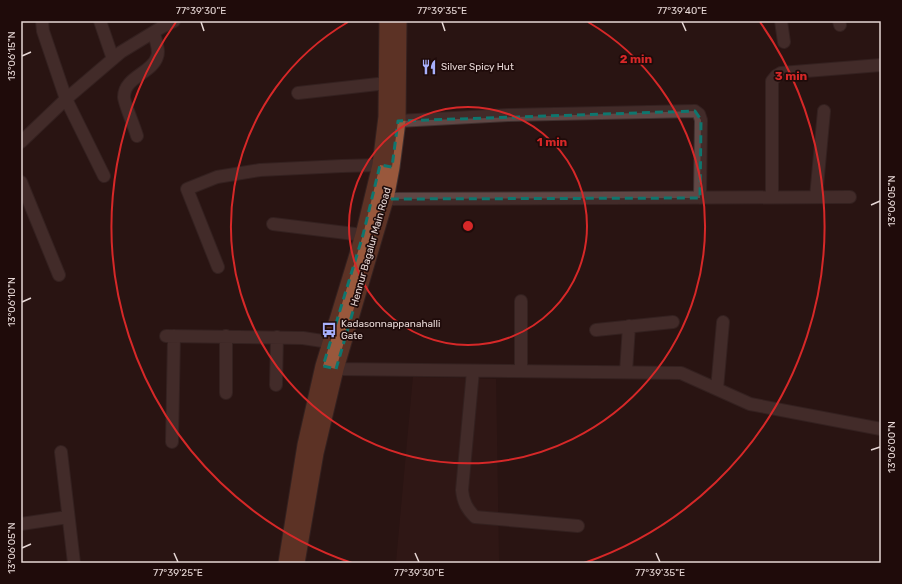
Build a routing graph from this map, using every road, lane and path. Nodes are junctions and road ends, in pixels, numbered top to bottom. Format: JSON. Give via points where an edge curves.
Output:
{"nodes":[{"id":1,"x":42,"y":21,"type":"edge"},
{"id":2,"x":100,"y":21,"type":"edge"},
{"id":3,"x":174,"y":21,"type":"edge"},
{"id":4,"x":387,"y":21,"type":"edge"},
{"id":5,"x":399,"y":21,"type":"edge"},
{"id":6,"x":781,"y":21,"type":"edge"},
{"id":7,"x":154,"y":32,"type":"junction"},
{"id":8,"x":784,"y":42,"type":"dead end"},
{"id":9,"x":113,"y":59,"type":"junction"},
{"id":10,"x":881,"y":65,"type":"edge"},
{"id":11,"x":387,"y":83,"type":"junction"},
{"id":12,"x":298,"y":93,"type":"dead end"},
{"id":13,"x":66,"y":99,"type":"junction"},
{"id":14,"x":824,"y":110,"type":"dead end"},
{"id":15,"x":398,"y":121,"type":"junction"},
{"id":16,"x":137,"y":136,"type":"dead end"},
{"id":17,"x":21,"y":142,"type":"edge"},
{"id":18,"x":386,"y":166,"type":"junction"},
{"id":19,"x":104,"y":176,"type":"dead end"},
{"id":20,"x":21,"y":182,"type":"edge"},
{"id":21,"x":772,"y":197,"type":"junction"},
{"id":22,"x":816,"y":197,"type":"junction"},
{"id":23,"x":850,"y":197,"type":"dead end"},
{"id":24,"x":700,"y":198,"type":"junction"},
{"id":25,"x":386,"y":199,"type":"junction"},
{"id":26,"x":273,"y":224,"type":"dead end"},
{"id":27,"x":363,"y":235,"type":"junction"},
{"id":28,"x":218,"y":267,"type":"dead end"},
{"id":29,"x":59,"y":275,"type":"dead end"},
{"id":30,"x":522,"y":301,"type":"dead end"},
{"id":31,"x":673,"y":322,"type":"dead end"},
{"id":32,"x":723,"y":322,"type":"dead end"},
{"id":33,"x":630,"y":326,"type":"junction"},
{"id":34,"x":596,"y":330,"type":"dead end"},
{"id":35,"x":226,"y":336,"type":"junction"},
{"id":36,"x":276,"y":337,"type":"junction"},
{"id":37,"x":329,"y":342,"type":"junction"},
{"id":38,"x":329,"y":367,"type":"junction"},
{"id":39,"x":473,"y":371,"type":"junction"},
{"id":40,"x":521,"y":371,"type":"junction"},
{"id":41,"x":626,"y":372,"type":"junction"},
{"id":42,"x":276,"y":385,"type":"dead end"},
{"id":43,"x":717,"y":389,"type":"junction"},
{"id":44,"x":226,"y":393,"type":"dead end"},
{"id":45,"x":881,"y":429,"type":"edge"},
{"id":46,"x":172,"y":442,"type":"dead end"},
{"id":47,"x":61,"y":452,"type":"dead end"},
{"id":48,"x":68,"y":517,"type":"junction"},
{"id":49,"x":21,"y":524,"type":"edge"},
{"id":50,"x":578,"y":526,"type":"dead end"},
{"id":51,"x":296,"y":562,"type":"edge"},
{"id":52,"x":74,"y":563,"type":"edge"}],
"edges":[{"from":1,"to":13,"type":"street"},
{"from":2,"to":9,"type":"street"},
{"from":3,"to":7,"type":"street"},
{"from":4,"to":11,"type":"main road","name":"Hennur Bagalur Main Road"},
{"from":5,"to":15,"type":"main road","name":"Hennur Bagalur Main Road"},
{"from":6,"to":8,"type":"street"},
{"from":7,"to":9,"type":"street"},
{"from":7,"to":16,"type":"street","via":[[158,56],[154,63],[131,82],[124,97]]},
{"from":9,"to":13,"type":"street"},
{"from":10,"to":21,"type":"street","via":[[781,73],[776,76],[772,81]]},
{"from":11,"to":12,"type":"street"},
{"from":11,"to":18,"type":"main road","name":"Hennur Bagalur Main Road"},
{"from":13,"to":17,"type":"street"},
{"from":13,"to":19,"type":"street"},
{"from":14,"to":22,"type":"street"},
{"from":15,"to":18,"type":"main road","name":"Hennur Bagalur Main Road"},
{"from":15,"to":24,"type":"street","via":[[508,115],[695,111],[701,120]]},
{"from":18,"to":25,"type":"main road","name":"Hennur Bagalur Main Road"},
{"from":18,"to":27,"type":"main road","name":"Hennur Bagalur Main Road"},
{"from":18,"to":28,"type":"street","via":[[260,170],[217,177],[187,189]]},
{"from":20,"to":29,"type":"street"},
{"from":21,"to":22,"type":"street"},
{"from":21,"to":24,"type":"street"},
{"from":22,"to":23,"type":"street"},
{"from":24,"to":25,"type":"street"},
{"from":25,"to":38,"type":"main road","name":"Hennur Bagalur Main Road"},
{"from":26,"to":27,"type":"street"},
{"from":27,"to":37,"type":"main road","name":"Hennur Bagalur Main Road"},
{"from":30,"to":40,"type":"street"},
{"from":31,"to":33,"type":"street"},
{"from":32,"to":43,"type":"street"},
{"from":33,"to":34,"type":"street"},
{"from":33,"to":41,"type":"street"},
{"from":35,"to":36,"type":"street"},
{"from":35,"to":44,"type":"street"},
{"from":35,"to":46,"type":"street","via":[[170,336]]},
{"from":36,"to":37,"type":"street"},
{"from":36,"to":42,"type":"street"},
{"from":37,"to":38,"type":"main road","name":"Hennur Bagalur Main Road"},
{"from":38,"to":39,"type":"street"},
{"from":38,"to":51,"type":"main road","name":"Hennur Bagalur Main Road","via":[[305,445]]},
{"from":39,"to":40,"type":"street"},
{"from":39,"to":50,"type":"street","via":[[462,490],[462,499],[469,511],[475,517]]},
{"from":40,"to":41,"type":"street"},
{"from":41,"to":43,"type":"street","via":[[682,373]]},
{"from":43,"to":45,"type":"street","via":[[750,404]]},
{"from":47,"to":48,"type":"street"},
{"from":48,"to":49,"type":"street"},
{"from":48,"to":52,"type":"street"}]}
